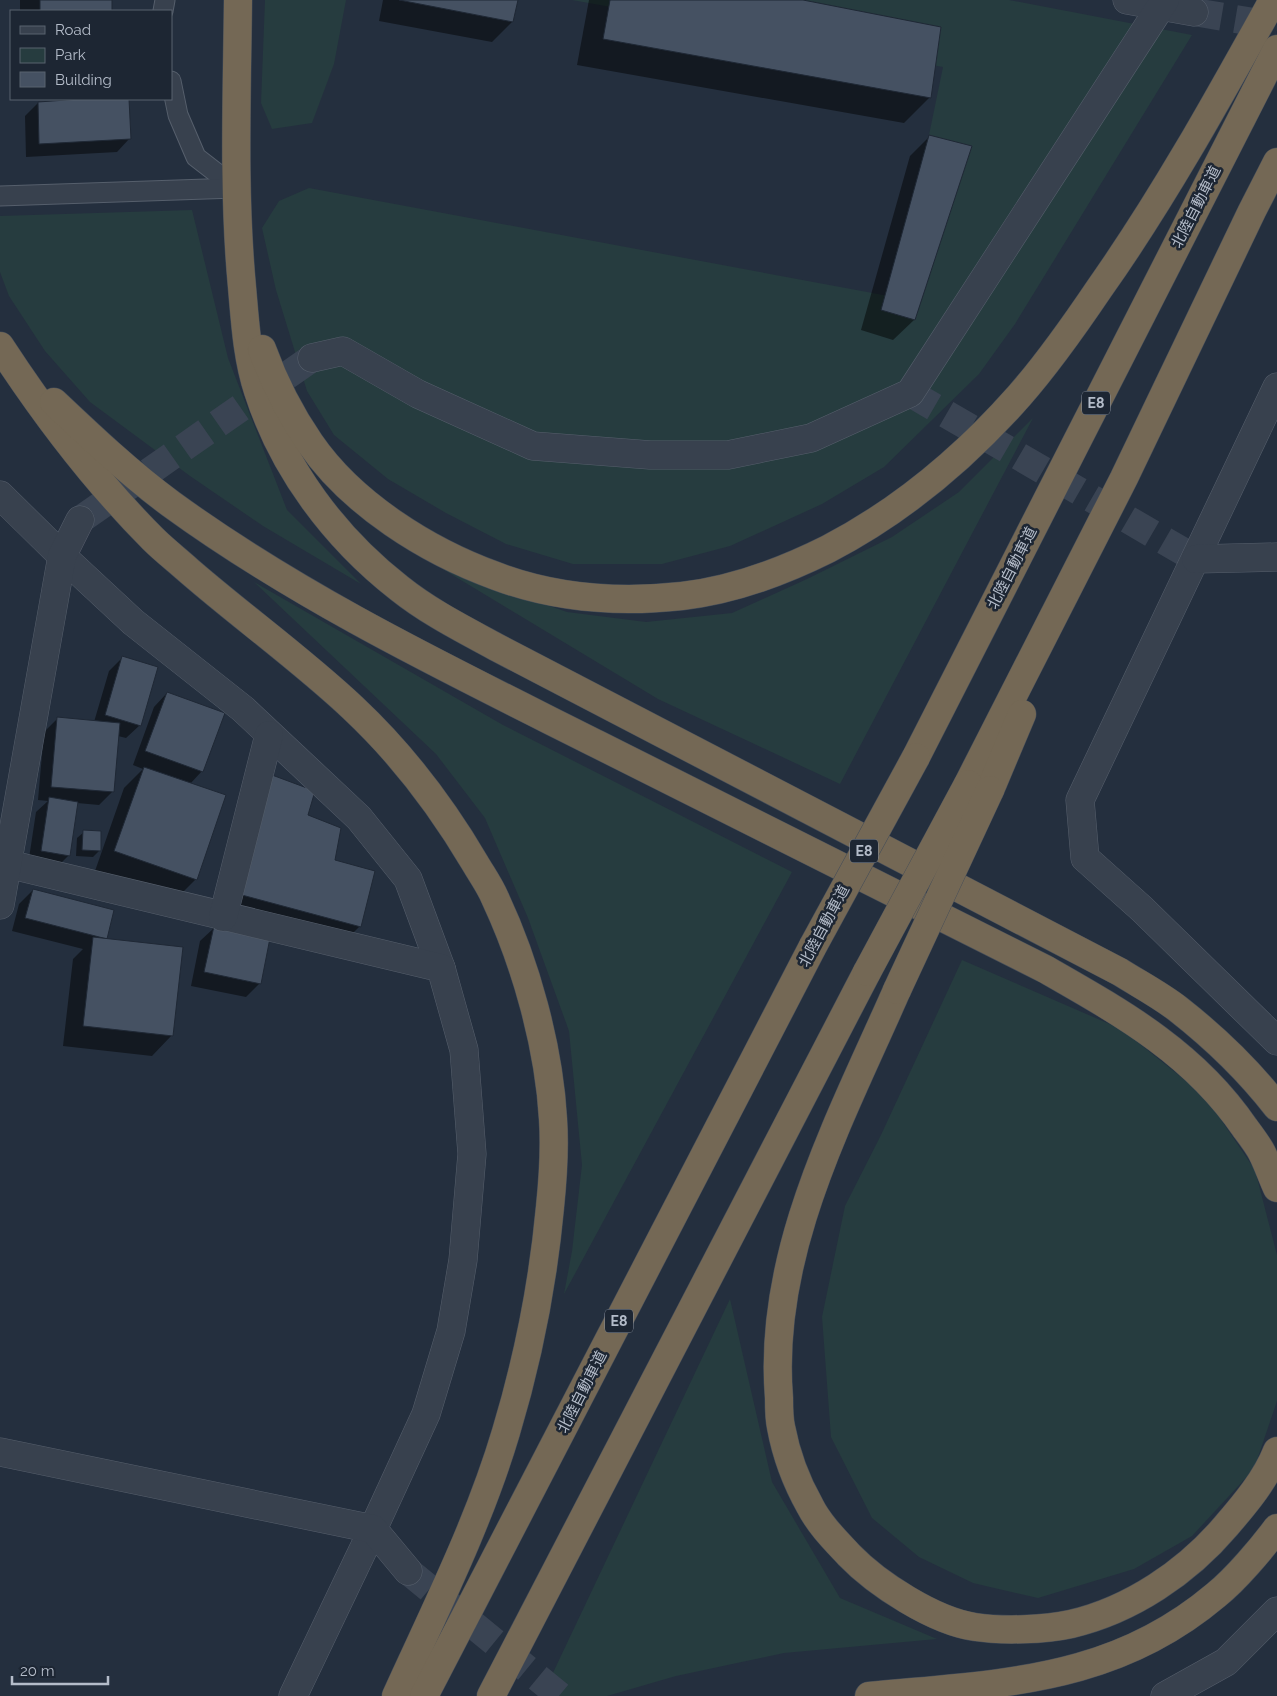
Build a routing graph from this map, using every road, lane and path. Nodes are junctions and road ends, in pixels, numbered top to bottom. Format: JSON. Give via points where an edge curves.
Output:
{"nodes":[{"id":1,"x":238,"y":0,"type":"edge"},
{"id":2,"x":1127,"y":0,"type":"edge"},
{"id":3,"x":1273,"y":0,"type":"edge"},
{"id":4,"x":1164,"y":3,"type":"edge"},
{"id":5,"x":1194,"y":12,"type":"tunnel mouth"},
{"id":6,"x":1277,"y":49,"type":"edge"},
{"id":7,"x":172,"y":86,"type":"edge"},
{"id":8,"x":1277,"y":162,"type":"edge"},
{"id":9,"x":236,"y":188,"type":"junction"},
{"id":10,"x":0,"y":196,"type":"edge"},
{"id":11,"x":237,"y":241,"type":"junction"},
{"id":12,"x":0,"y":345,"type":"edge"},
{"id":13,"x":312,"y":358,"type":"tunnel mouth"},
{"id":14,"x":1277,"y":387,"type":"edge"},
{"id":15,"x":0,"y":495,"type":"edge"},
{"id":16,"x":80,"y":520,"type":"tunnel mouth"},
{"id":17,"x":62,"y":556,"type":"junction"},
{"id":18,"x":1277,"y":557,"type":"edge"},
{"id":19,"x":1196,"y":558,"type":"junction"},
{"id":20,"x":269,"y":735,"type":"junction"},
{"id":21,"x":979,"y":787,"type":"junction"},
{"id":22,"x":4,"y":864,"type":"edge"},
{"id":23,"x":0,"y":905,"type":"edge"},
{"id":24,"x":223,"y":917,"type":"junction"},
{"id":25,"x":441,"y":968,"type":"junction"},
{"id":26,"x":1277,"y":1041,"type":"edge"},
{"id":27,"x":1277,"y":1107,"type":"edge"},
{"id":28,"x":1277,"y":1188,"type":"edge"},
{"id":29,"x":1277,"y":1451,"type":"edge"},
{"id":30,"x":0,"y":1452,"type":"edge"},
{"id":31,"x":1277,"y":1528,"type":"edge"},
{"id":32,"x":373,"y":1529,"type":"junction"},
{"id":33,"x":408,"y":1571,"type":"tunnel mouth"},
{"id":34,"x":1277,"y":1611,"type":"edge"},
{"id":35,"x":293,"y":1696,"type":"edge"},
{"id":36,"x":396,"y":1696,"type":"edge"},
{"id":37,"x":424,"y":1696,"type":"edge"},
{"id":38,"x":491,"y":1696,"type":"edge"},
{"id":39,"x":869,"y":1696,"type":"edge"},
{"id":40,"x":1165,"y":1696,"type":"edge"}],
"edges":[{"from":1,"to":9,"type":"highway"},
{"from":2,"to":4,"type":"street"},
{"from":3,"to":11,"type":"highway","via":[[1204,124],[1113,270],[1020,395],[980,437],[890,513],[837,544],[794,566],[750,582],[704,593],[658,599],[610,600],[561,595],[514,583],[465,565],[379,514],[342,481],[311,444],[272,376],[258,338]]},
{"from":4,"to":5,"type":"street"},
{"from":4,"to":13,"type":"street","via":[[910,393],[811,438],[728,455],[650,455],[533,446],[418,394],[343,352]]},
{"from":6,"to":37,"type":"highway","name":"北陸自動車道","number":"E8","bridge":true,"via":[[916,756],[813,946]]},
{"from":7,"to":9,"type":"lane","via":[[178,115],[196,157]]},
{"from":8,"to":21,"type":"highway"},
{"from":9,"to":10,"type":"lane"},
{"from":9,"to":11,"type":"highway"},
{"from":11,"to":27,"type":"highway","via":[[248,348],[258,390],[276,436],[297,476],[328,517],[360,553],[399,588],[444,619],[496,647],[1120,972],[1177,1009],[1214,1040],[1258,1083]]},
{"from":12,"to":28,"type":"highway","via":[[113,457],[230,545],[299,588],[456,673],[1045,969],[1109,1005],[1157,1037],[1198,1071],[1233,1110],[1262,1153]]},
{"from":12,"to":36,"type":"highway","via":[[74,450],[154,540],[353,708],[395,751],[462,841],[494,895],[516,948],[533,1003],[546,1060],[553,1119],[547,1239],[537,1302],[505,1435],[480,1506]]},
{"from":14,"to":19,"type":"street"},
{"from":15,"to":17,"type":"street"},
{"from":16,"to":17,"type":"street"},
{"from":17,"to":20,"type":"street","via":[[133,622],[243,710]]},
{"from":17,"to":22,"type":"street"},
{"from":18,"to":19,"type":"street"},
{"from":19,"to":26,"type":"street","via":[[1080,800],[1085,858]]},
{"from":20,"to":24,"type":"street"},
{"from":20,"to":25,"type":"street","via":[[359,818],[408,879]]},
{"from":21,"to":29,"type":"highway","bridge":true,"via":[[897,990],[817,1175],[798,1229],[786,1278],[778,1329],[781,1427],[792,1466],[810,1508],[860,1566],[894,1592],[933,1614],[973,1627],[1020,1629],[1070,1625],[1122,1607],[1165,1582],[1209,1546],[1244,1505]]},
{"from":21,"to":38,"type":"highway","bridge":true,"via":[[867,972]]},
{"from":22,"to":23,"type":"street"},
{"from":22,"to":24,"type":"street"},
{"from":24,"to":25,"type":"street"},
{"from":25,"to":32,"type":"street","via":[[464,1050],[472,1154],[463,1260],[451,1331],[426,1414]]},
{"from":30,"to":32,"type":"street"},
{"from":31,"to":39,"type":"highway","via":[[1217,1595],[1175,1625],[1131,1649],[1079,1667],[1018,1680]]},
{"from":32,"to":33,"type":"street"},
{"from":32,"to":35,"type":"street"},
{"from":34,"to":40,"type":"street","via":[[1226,1662]]}]}
